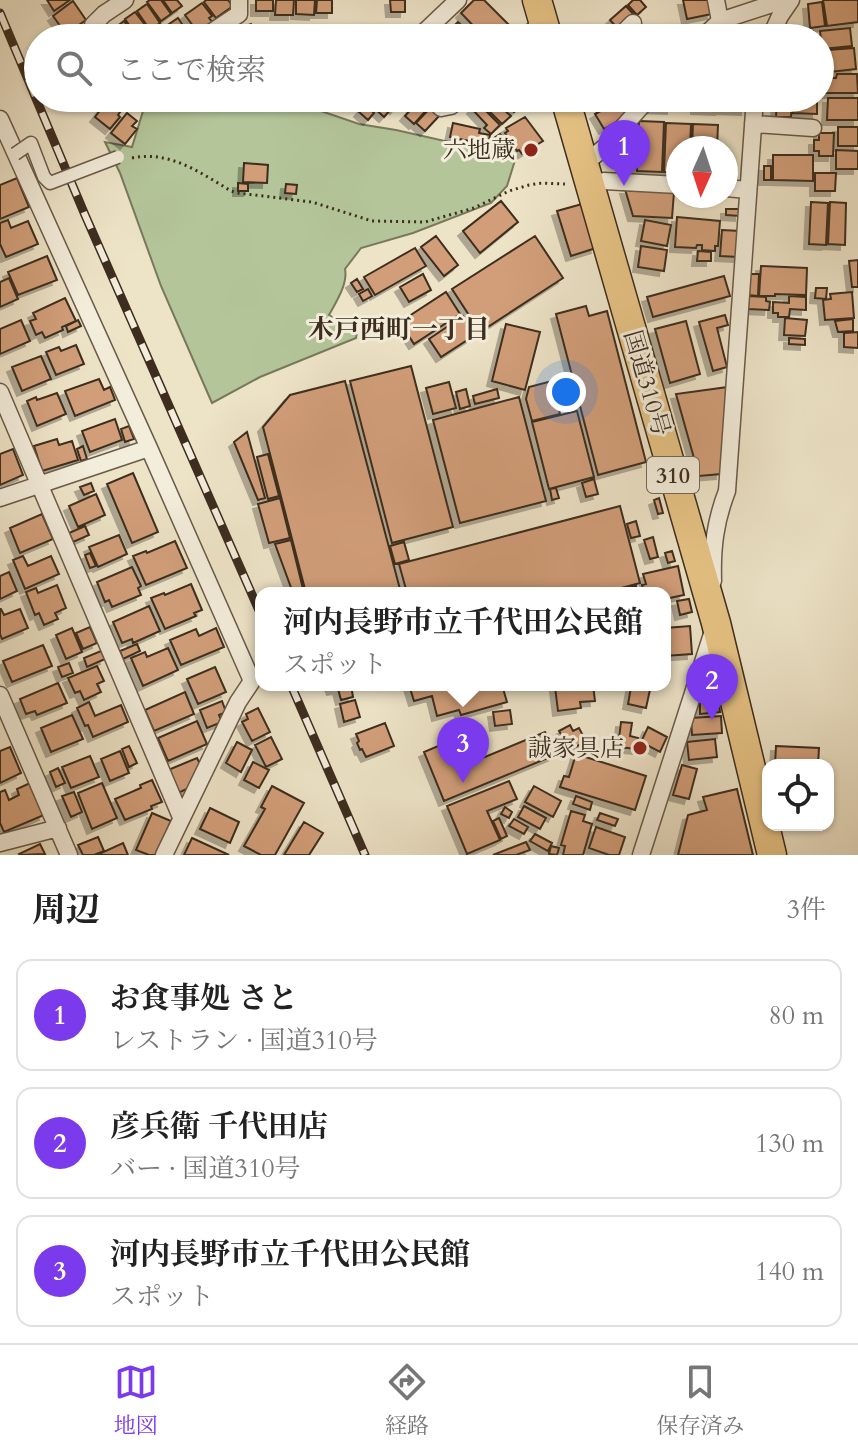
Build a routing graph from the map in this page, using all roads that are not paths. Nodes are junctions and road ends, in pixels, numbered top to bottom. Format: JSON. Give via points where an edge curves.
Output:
{"nodes":[{"id":1,"x":92,"y":0,"type":"edge"},
{"id":2,"x":125,"y":0,"type":"edge"},
{"id":3,"x":239,"y":0,"type":"edge"},
{"id":4,"x":458,"y":0,"type":"edge"},
{"id":5,"x":716,"y":0,"type":"edge"},
{"id":6,"x":784,"y":0,"type":"edge"},
{"id":7,"x":791,"y":0,"type":"edge"},
{"id":8,"x":720,"y":21,"type":"junction"},
{"id":9,"x":224,"y":24,"type":"edge"},
{"id":10,"x":433,"y":24,"type":"edge"},
{"id":11,"x":717,"y":24,"type":"edge"},
{"id":12,"x":776,"y":24,"type":"edge"},
{"id":13,"x":569,"y":112,"type":"edge"},
{"id":14,"x":636,"y":112,"type":"edge"},
{"id":15,"x":754,"y":112,"type":"edge"},
{"id":16,"x":0,"y":119,"type":"edge"},
{"id":17,"x":753,"y":124,"type":"junction"},
{"id":18,"x":813,"y":128,"type":"dead end"},
{"id":19,"x":8,"y":156,"type":"edge"},
{"id":20,"x":118,"y":157,"type":"road end"},
{"id":21,"x":587,"y":174,"type":"junction"},
{"id":22,"x":666,"y":184,"type":"edge"},
{"id":23,"x":738,"y":189,"type":"edge"},
{"id":24,"x":748,"y":190,"type":"junction"},
{"id":25,"x":0,"y":392,"type":"edge"},
{"id":26,"x":149,"y":448,"type":"junction"},
{"id":27,"x":39,"y":485,"type":"junction"},
{"id":28,"x":0,"y":498,"type":"edge"},
{"id":29,"x":716,"y":623,"type":"junction"},
{"id":30,"x":0,"y":695,"type":"edge"},
{"id":31,"x":181,"y":817,"type":"junction"},
{"id":32,"x":58,"y":828,"type":"junction"},
{"id":33,"x":0,"y":843,"type":"edge"},
{"id":34,"x":69,"y":855,"type":"edge"},
{"id":35,"x":164,"y":855,"type":"edge"},
{"id":36,"x":641,"y":855,"type":"edge"},
{"id":37,"x":772,"y":855,"type":"edge"}],
"edges":[{"from":1,"to":2,"type":"street","via":[[98,20]]},
{"from":3,"to":9,"type":"street","via":[[239,14]]},
{"from":4,"to":10,"type":"street"},
{"from":5,"to":8,"type":"street"},
{"from":6,"to":8,"type":"street"},
{"from":7,"to":12,"type":"street"},
{"from":8,"to":11,"type":"street"},
{"from":13,"to":21,"type":"highway","name":"国道310号","number":"310"},
{"from":14,"to":21,"type":"street"},
{"from":15,"to":17,"type":"street"},
{"from":16,"to":19,"type":"street"},
{"from":17,"to":18,"type":"street"},
{"from":17,"to":24,"type":"street"},
{"from":19,"to":20,"type":"street","bridge":true,"via":[[31,143],[50,183]]},
{"from":19,"to":26,"type":"street"},
{"from":21,"to":22,"type":"street","via":[[604,181]]},
{"from":21,"to":29,"type":"highway","name":"国道310号","number":"310"},
{"from":23,"to":24,"type":"street"},
{"from":24,"to":29,"type":"street","via":[[727,491],[712,552]]},
{"from":25,"to":27,"type":"street"},
{"from":26,"to":27,"type":"street"},
{"from":26,"to":31,"type":"street","via":[[252,681]]},
{"from":27,"to":28,"type":"street"},
{"from":27,"to":31,"type":"street"},
{"from":29,"to":36,"type":"street"},
{"from":29,"to":37,"type":"highway","name":"国道310号","number":"310"},
{"from":30,"to":32,"type":"street"},
{"from":31,"to":35,"type":"street"},
{"from":32,"to":33,"type":"street"},
{"from":32,"to":34,"type":"street"}]}
